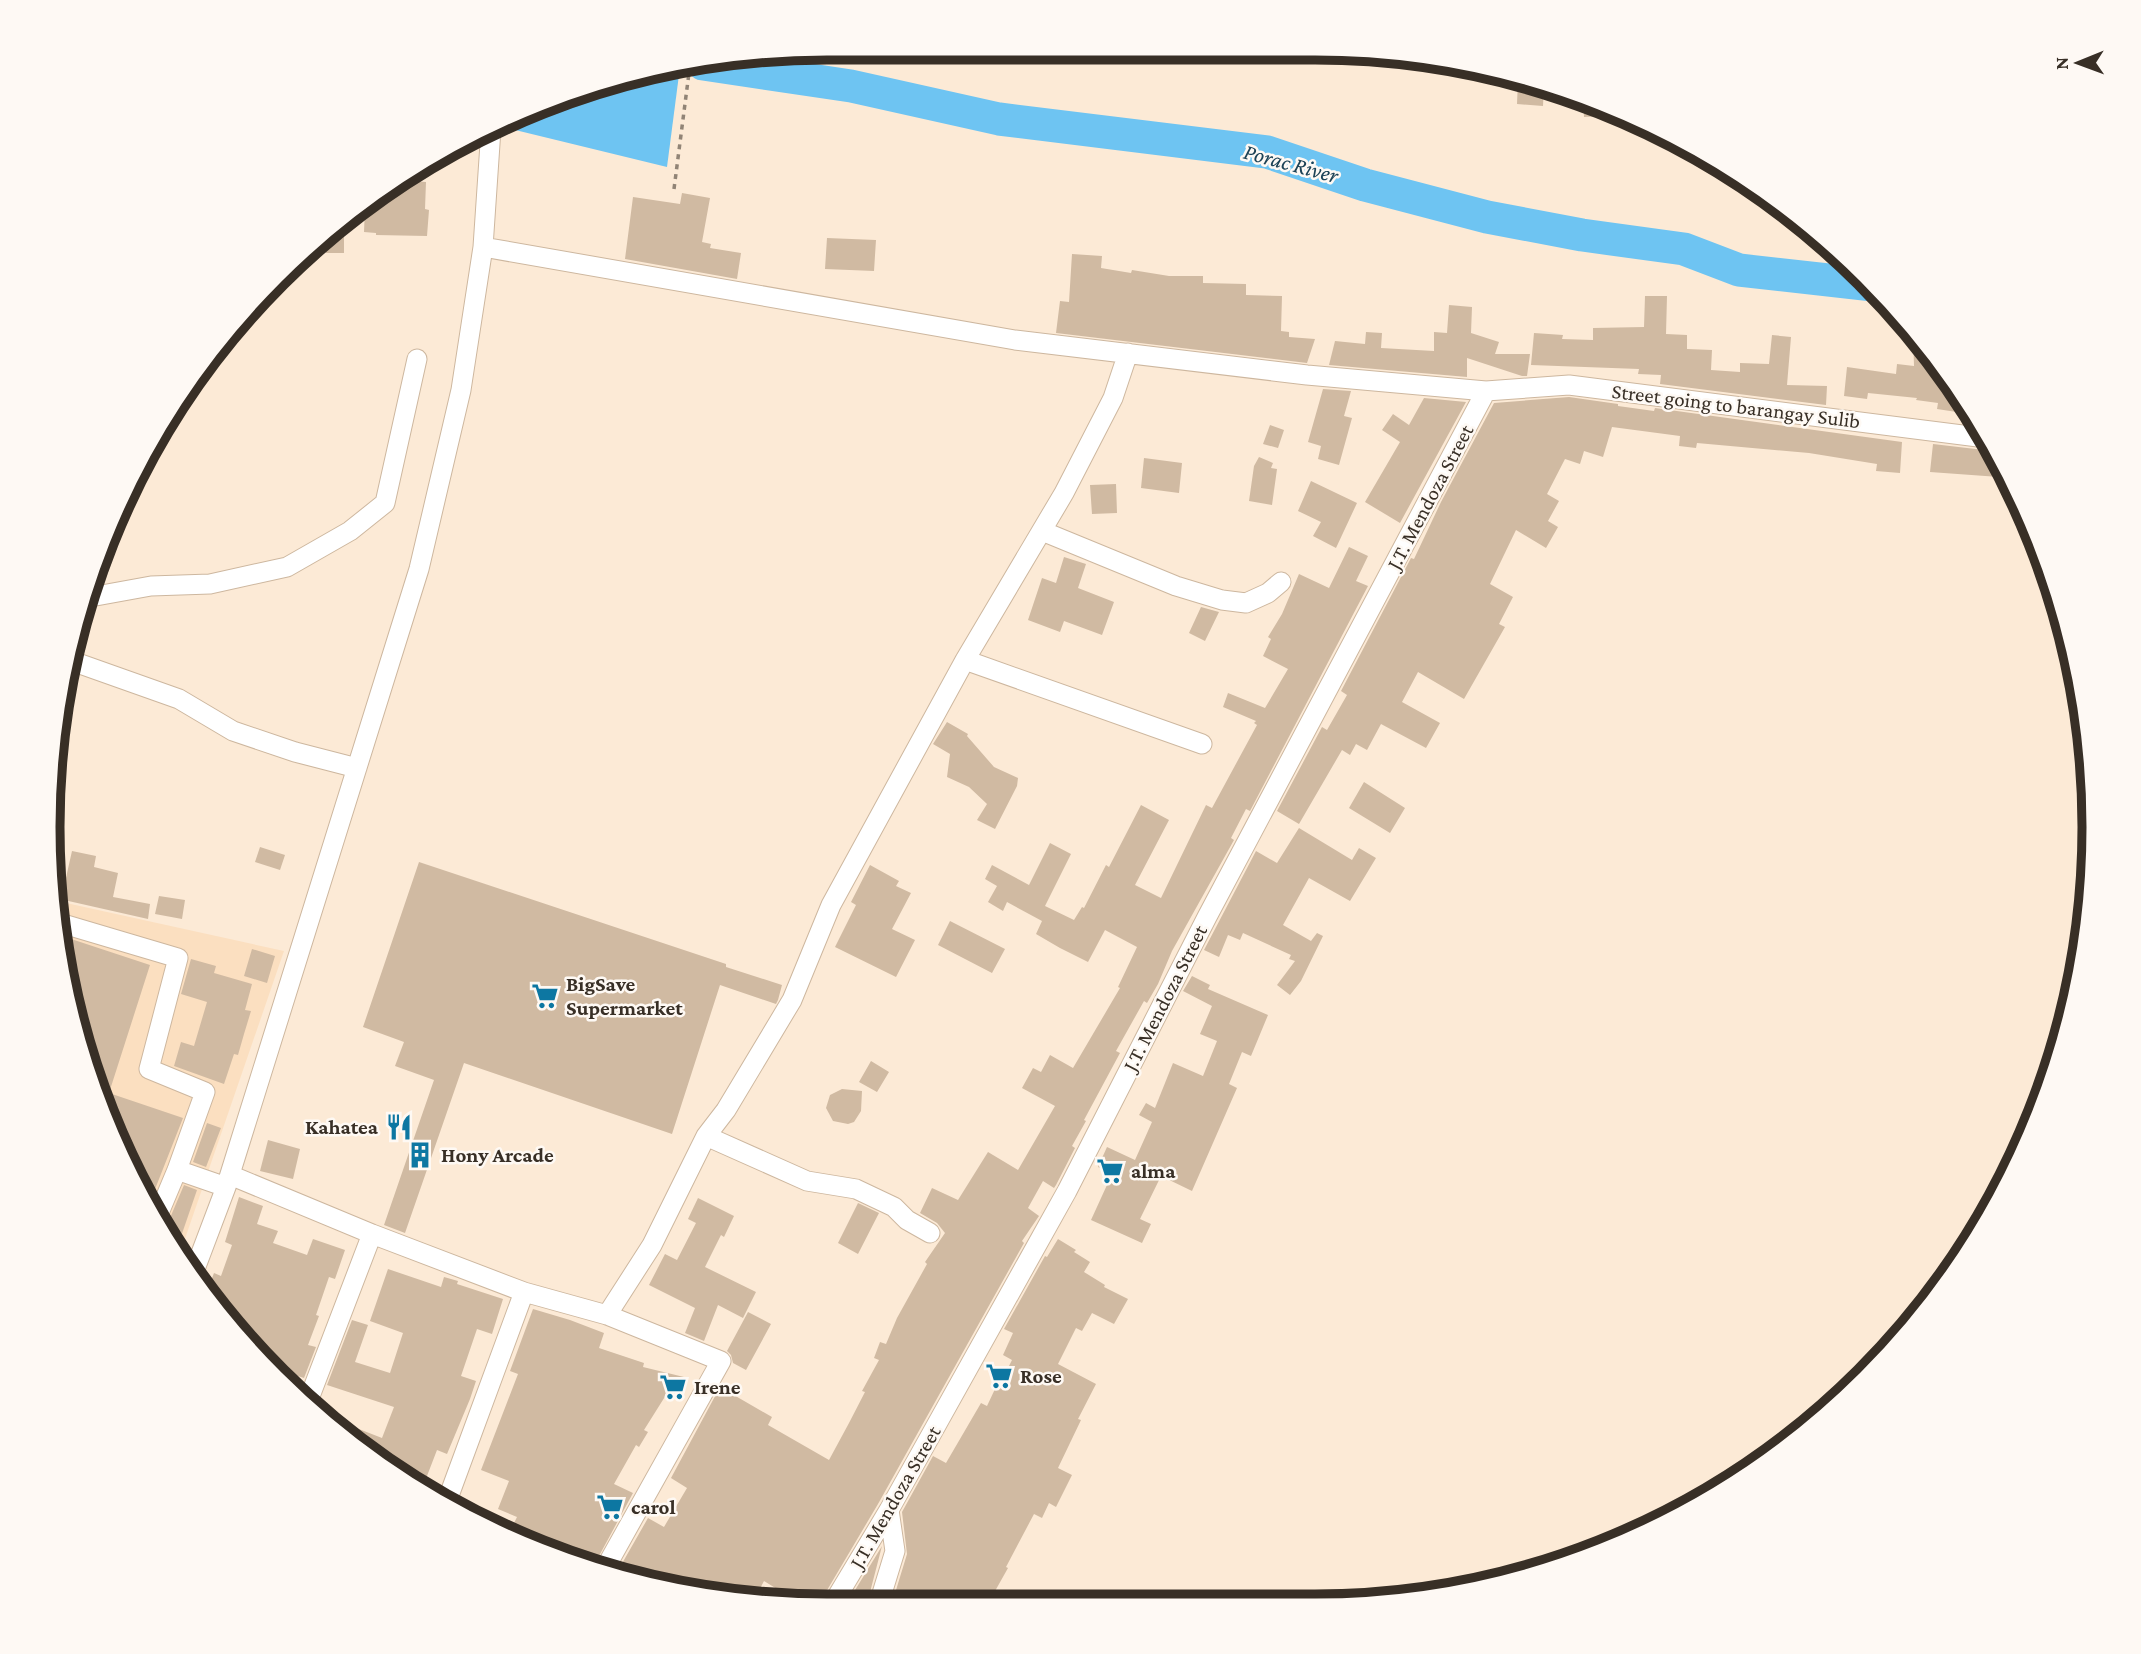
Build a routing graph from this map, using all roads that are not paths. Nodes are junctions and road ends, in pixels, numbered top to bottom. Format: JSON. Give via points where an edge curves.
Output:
{"nodes":[{"id":1,"x":490,"y":138,"type":"edge"},
{"id":2,"x":484,"y":247,"type":"junction"},
{"id":3,"x":1128,"y":353,"type":"junction"},
{"id":4,"x":417,"y":359,"type":"dead end"},
{"id":5,"x":1486,"y":391,"type":"junction"},
{"id":6,"x":1975,"y":437,"type":"edge"},
{"id":7,"x":1042,"y":531,"type":"junction"},
{"id":8,"x":1281,"y":582,"type":"dead end"},
{"id":9,"x":95,"y":596,"type":"edge"},
{"id":10,"x":965,"y":660,"type":"junction"},
{"id":11,"x":77,"y":663,"type":"edge"},
{"id":12,"x":1202,"y":744,"type":"dead end"},
{"id":13,"x":357,"y":768,"type":"junction"},
{"id":14,"x":66,"y":925,"type":"edge"},
{"id":15,"x":706,"y":1136,"type":"junction"},
{"id":16,"x":177,"y":1170,"type":"junction"},
{"id":17,"x":228,"y":1181,"type":"junction"},
{"id":18,"x":161,"y":1209,"type":"edge"},
{"id":19,"x":930,"y":1233,"type":"dead end"},
{"id":20,"x":372,"y":1234,"type":"junction"},
{"id":21,"x":197,"y":1264,"type":"edge"},
{"id":22,"x":524,"y":1292,"type":"junction"},
{"id":23,"x":607,"y":1315,"type":"junction"},
{"id":24,"x":311,"y":1394,"type":"edge"},
{"id":25,"x":449,"y":1495,"type":"edge"},
{"id":26,"x":889,"y":1510,"type":"junction"},
{"id":27,"x":608,"y":1562,"type":"edge"},
{"id":28,"x":839,"y":1594,"type":"edge"},
{"id":29,"x":882,"y":1594,"type":"edge"}],
"edges":[{"from":1,"to":2,"type":"street"},
{"from":2,"to":3,"type":"street","name":"Street going to barangay Sulib","via":[[1016,340]]},
{"from":2,"to":13,"type":"street","via":[[461,390],[422,556]]},
{"from":3,"to":5,"type":"street","name":"Street going to barangay Sulib"},
{"from":3,"to":7,"type":"street","via":[[1113,398]]},
{"from":4,"to":9,"type":"street","via":[[385,503],[350,531],[286,567],[210,584],[151,586]]},
{"from":5,"to":6,"type":"street","name":"Street going to barangay Sulib","via":[[1569,385]]},
{"from":5,"to":26,"type":"street","name":"J.T. Mendoza Street","via":[[1067,1191]]},
{"from":7,"to":8,"type":"street","via":[[1222,600],[1246,603]]},
{"from":7,"to":10,"type":"street"},
{"from":10,"to":12,"type":"street"},
{"from":10,"to":15,"type":"street","via":[[831,905],[792,1000]]},
{"from":11,"to":13,"type":"street","via":[[179,699],[233,731]]},
{"from":13,"to":17,"type":"street"},
{"from":14,"to":16,"type":"street","via":[[178,958],[149,1069],[205,1092]]},
{"from":15,"to":19,"type":"street","via":[[807,1181],[856,1189],[894,1207]]},
{"from":15,"to":23,"type":"street","via":[[652,1245]]},
{"from":16,"to":17,"type":"street"},
{"from":16,"to":18,"type":"street"},
{"from":17,"to":20,"type":"street"},
{"from":17,"to":21,"type":"street"},
{"from":20,"to":22,"type":"street"},
{"from":20,"to":24,"type":"street"},
{"from":22,"to":23,"type":"street"},
{"from":22,"to":25,"type":"street"},
{"from":23,"to":27,"type":"street","via":[[721,1361]]},
{"from":26,"to":28,"type":"street","name":"J.T. Mendoza Street"},
{"from":26,"to":29,"type":"street","via":[[895,1551]]}]}
